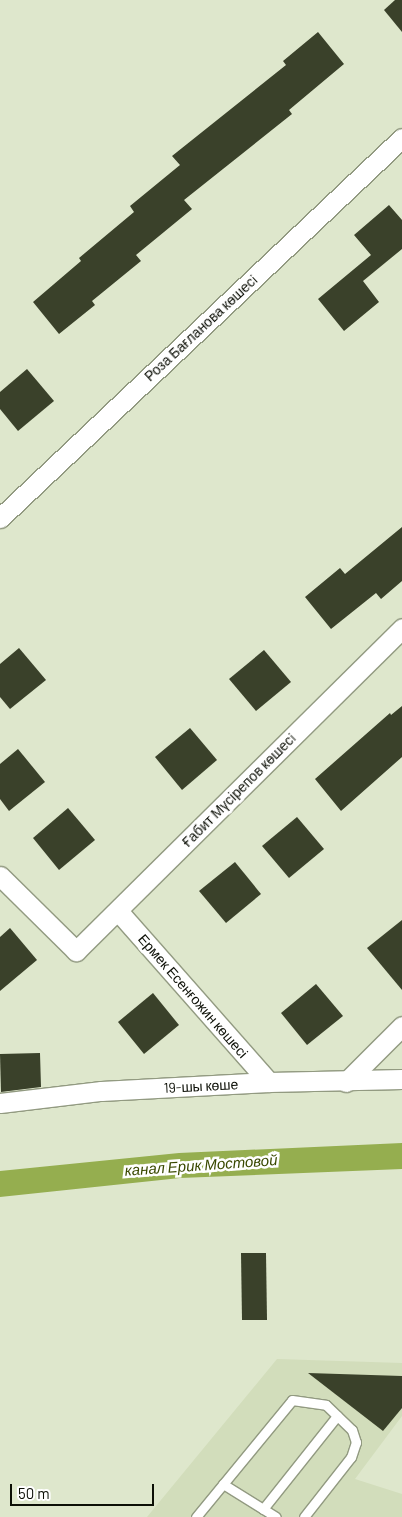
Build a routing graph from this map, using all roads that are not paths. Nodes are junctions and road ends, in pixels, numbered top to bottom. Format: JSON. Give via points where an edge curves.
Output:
{"nodes":[{"id":1,"x":402,"y":138,"type":"edge"},
{"id":2,"x":0,"y":518,"type":"edge"},
{"id":3,"x":402,"y":628,"type":"edge"},
{"id":4,"x":0,"y":876,"type":"edge"},
{"id":5,"x":118,"y":911,"type":"junction"},
{"id":6,"x":402,"y":1026,"type":"edge"},
{"id":7,"x":402,"y":1079,"type":"edge"},
{"id":8,"x":269,"y":1082,"type":"junction"},
{"id":9,"x":346,"y":1082,"type":"junction"},
{"id":10,"x":0,"y":1103,"type":"edge"},
{"id":11,"x":337,"y":1416,"type":"junction"},
{"id":12,"x":223,"y":1484,"type":"junction"},
{"id":13,"x":263,"y":1509,"type":"junction"},
{"id":14,"x":196,"y":1517,"type":"edge"},
{"id":15,"x":276,"y":1517,"type":"edge"},
{"id":16,"x":304,"y":1517,"type":"edge"}],
"edges":[{"from":1,"to":2,"type":"street","name":"Роза Бағланова көшесi"},
{"from":3,"to":5,"type":"street","name":"Ғабит Мүсірепов көшесi"},
{"from":4,"to":5,"type":"street","name":"Ғабит Мүсірепов көшесi","via":[[76,951]]},
{"from":5,"to":8,"type":"street","name":"Ермек Есенғожин көшесі"},
{"from":6,"to":9,"type":"street"},
{"from":7,"to":9,"type":"street","name":"19-шы көше"},
{"from":8,"to":9,"type":"street","name":"19-шы көше"},
{"from":8,"to":10,"type":"street","name":"19-шы көше","via":[[101,1091]]},
{"from":11,"to":12,"type":"lane","via":[[326,1405],[292,1400]]},
{"from":11,"to":13,"type":"lane"},
{"from":11,"to":16,"type":"lane","via":[[352,1430],[356,1442],[351,1457]]},
{"from":12,"to":13,"type":"lane"},
{"from":12,"to":14,"type":"lane"},
{"from":13,"to":15,"type":"lane"}]}
